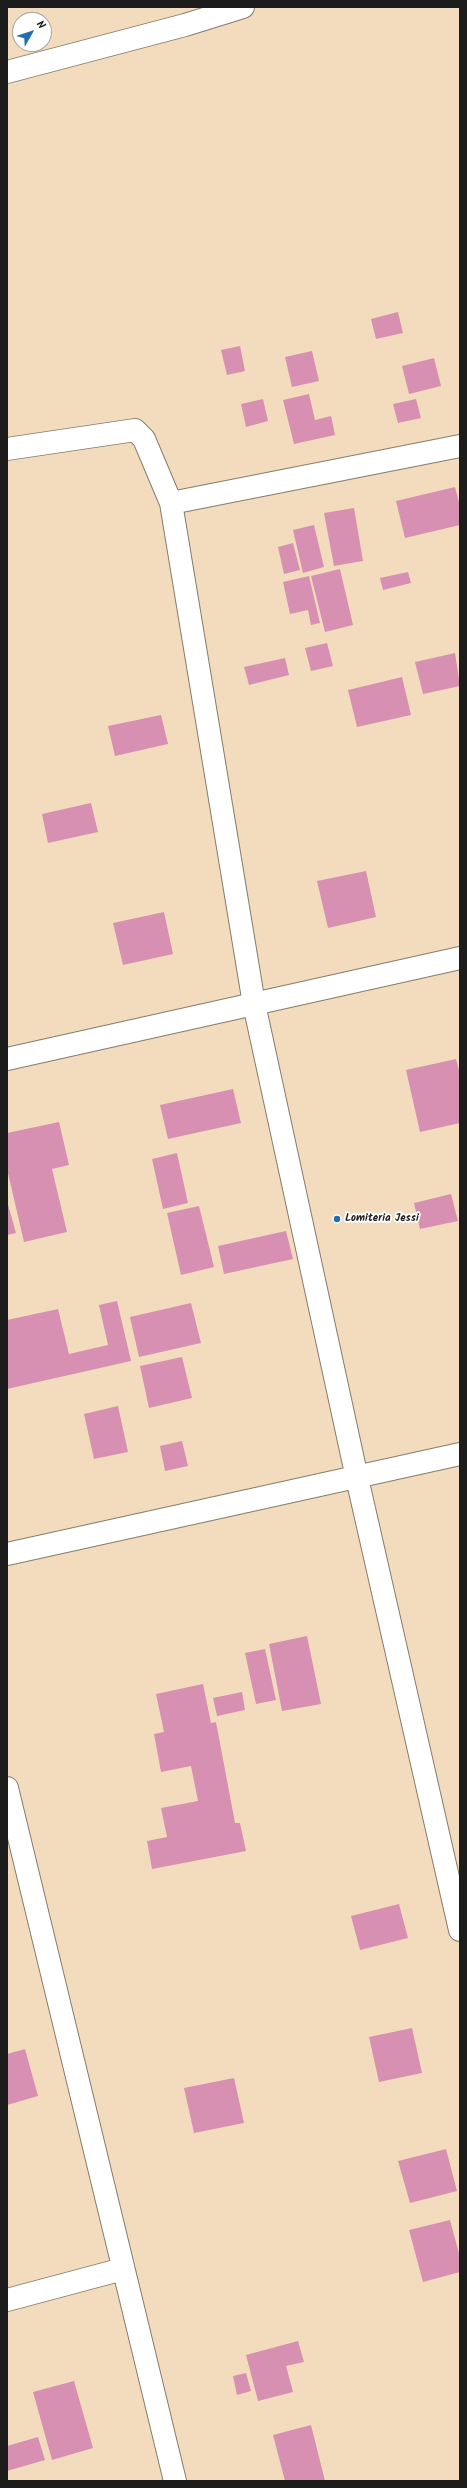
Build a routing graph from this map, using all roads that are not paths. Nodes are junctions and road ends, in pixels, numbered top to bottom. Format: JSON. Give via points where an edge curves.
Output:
{"nodes":[{"id":1,"x":243,"y":7,"type":"edge"},
{"id":2,"x":7,"y":72,"type":"edge"},
{"id":3,"x":460,"y":446,"type":"edge"},
{"id":4,"x":7,"y":449,"type":"edge"},
{"id":5,"x":171,"y":503,"type":"junction"},
{"id":6,"x":460,"y":958,"type":"edge"},
{"id":7,"x":254,"y":1004,"type":"junction"},
{"id":8,"x":7,"y":1059,"type":"edge"},
{"id":9,"x":460,"y":1454,"type":"edge"},
{"id":10,"x":357,"y":1478,"type":"junction"},
{"id":11,"x":7,"y":1554,"type":"edge"},
{"id":12,"x":7,"y":1788,"type":"edge"},
{"id":13,"x":460,"y":1930,"type":"edge"},
{"id":14,"x":123,"y":2269,"type":"junction"},
{"id":15,"x":7,"y":2300,"type":"edge"},
{"id":16,"x":175,"y":2481,"type":"edge"}],
"edges":[{"from":1,"to":2,"type":"street"},
{"from":3,"to":5,"type":"street"},
{"from":4,"to":5,"type":"street","via":[[135,430],[144,439]]},
{"from":5,"to":7,"type":"street"},
{"from":6,"to":7,"type":"street"},
{"from":7,"to":8,"type":"street"},
{"from":7,"to":10,"type":"street"},
{"from":9,"to":10,"type":"street"},
{"from":10,"to":11,"type":"street"},
{"from":10,"to":13,"type":"street"},
{"from":12,"to":14,"type":"street"},
{"from":14,"to":15,"type":"street"},
{"from":14,"to":16,"type":"street"}]}
